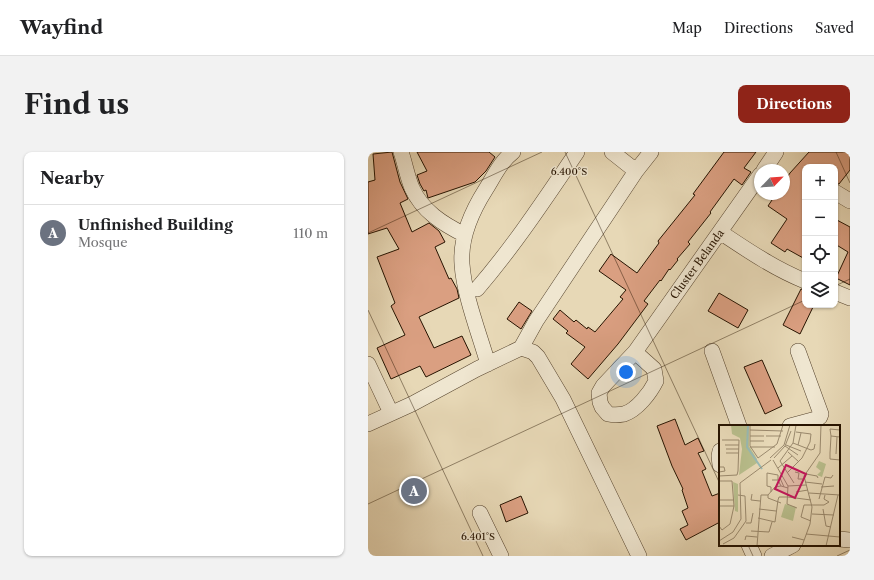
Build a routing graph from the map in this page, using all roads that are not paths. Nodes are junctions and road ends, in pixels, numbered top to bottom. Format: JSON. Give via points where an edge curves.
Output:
{"nodes":[{"id":1,"x":400,"y":152,"type":"edge"},
{"id":2,"x":513,"y":152,"type":"edge"},
{"id":3,"x":577,"y":152,"type":"edge"},
{"id":4,"x":612,"y":152,"type":"edge"},
{"id":5,"x":651,"y":152,"type":"edge"},
{"id":6,"x":776,"y":152,"type":"edge"},
{"id":7,"x":768,"y":164,"type":"edge"},
{"id":8,"x":636,"y":171,"type":"junction"},
{"id":9,"x":754,"y":184,"type":"edge"},
{"id":10,"x":838,"y":194,"type":"edge"},
{"id":11,"x":850,"y":201,"type":"edge"},
{"id":12,"x":720,"y":232,"type":"junction"},
{"id":13,"x":465,"y":235,"type":"junction"},
{"id":14,"x":802,"y":280,"type":"edge"},
{"id":15,"x":477,"y":289,"type":"dead end"},
{"id":16,"x":838,"y":293,"type":"edge"},
{"id":17,"x":850,"y":298,"type":"edge"},
{"id":18,"x":521,"y":348,"type":"junction"},
{"id":19,"x":712,"y":351,"type":"dead end"},
{"id":20,"x":798,"y":351,"type":"dead end"},
{"id":21,"x":635,"y":352,"type":"dead end"},
{"id":22,"x":368,"y":364,"type":"edge"},
{"id":23,"x":488,"y":364,"type":"junction"},
{"id":24,"x":391,"y":413,"type":"junction"},
{"id":25,"x":368,"y":424,"type":"edge"},
{"id":26,"x":739,"y":425,"type":"edge"},
{"id":27,"x":794,"y":425,"type":"edge"},
{"id":28,"x":480,"y":513,"type":"dead end"},
{"id":29,"x":840,"y":539,"type":"edge"},
{"id":30,"x":850,"y":540,"type":"edge"},
{"id":31,"x":749,"y":546,"type":"edge"},
{"id":32,"x":791,"y":546,"type":"edge"},
{"id":33,"x":501,"y":556,"type":"edge"},
{"id":34,"x":639,"y":556,"type":"edge"},
{"id":35,"x":754,"y":556,"type":"edge"},
{"id":36,"x":772,"y":556,"type":"edge"}],
"edges":[{"from":1,"to":13,"type":"street","via":[[412,188],[421,205]]},
{"from":2,"to":13,"type":"street","via":[[502,164],[482,196]]},
{"from":3,"to":15,"type":"street","via":[[541,205]]},
{"from":4,"to":8,"type":"street"},
{"from":5,"to":8,"type":"street"},
{"from":6,"to":7,"type":"street"},
{"from":8,"to":18,"type":"street","via":[[536,321]]},
{"from":9,"to":12,"type":"street","name":"Cluster Belanda"},
{"from":10,"to":11,"type":"street"},
{"from":12,"to":14,"type":"street","via":[[776,267]]},
{"from":12,"to":21,"type":"street","name":"Cluster Belanda"},
{"from":13,"to":23,"type":"street","via":[[462,263],[464,277]]},
{"from":16,"to":17,"type":"street"},
{"from":18,"to":23,"type":"street"},
{"from":18,"to":34,"type":"street","via":[[538,356],[563,399]]},
{"from":19,"to":26,"type":"street"},
{"from":20,"to":27,"type":"street","via":[[821,414],[816,419]]},
{"from":22,"to":24,"type":"street"},
{"from":23,"to":24,"type":"street"},
{"from":24,"to":25,"type":"street"},
{"from":28,"to":33,"type":"street"},
{"from":29,"to":30,"type":"street"},
{"from":31,"to":35,"type":"street"},
{"from":32,"to":36,"type":"street"}]}
